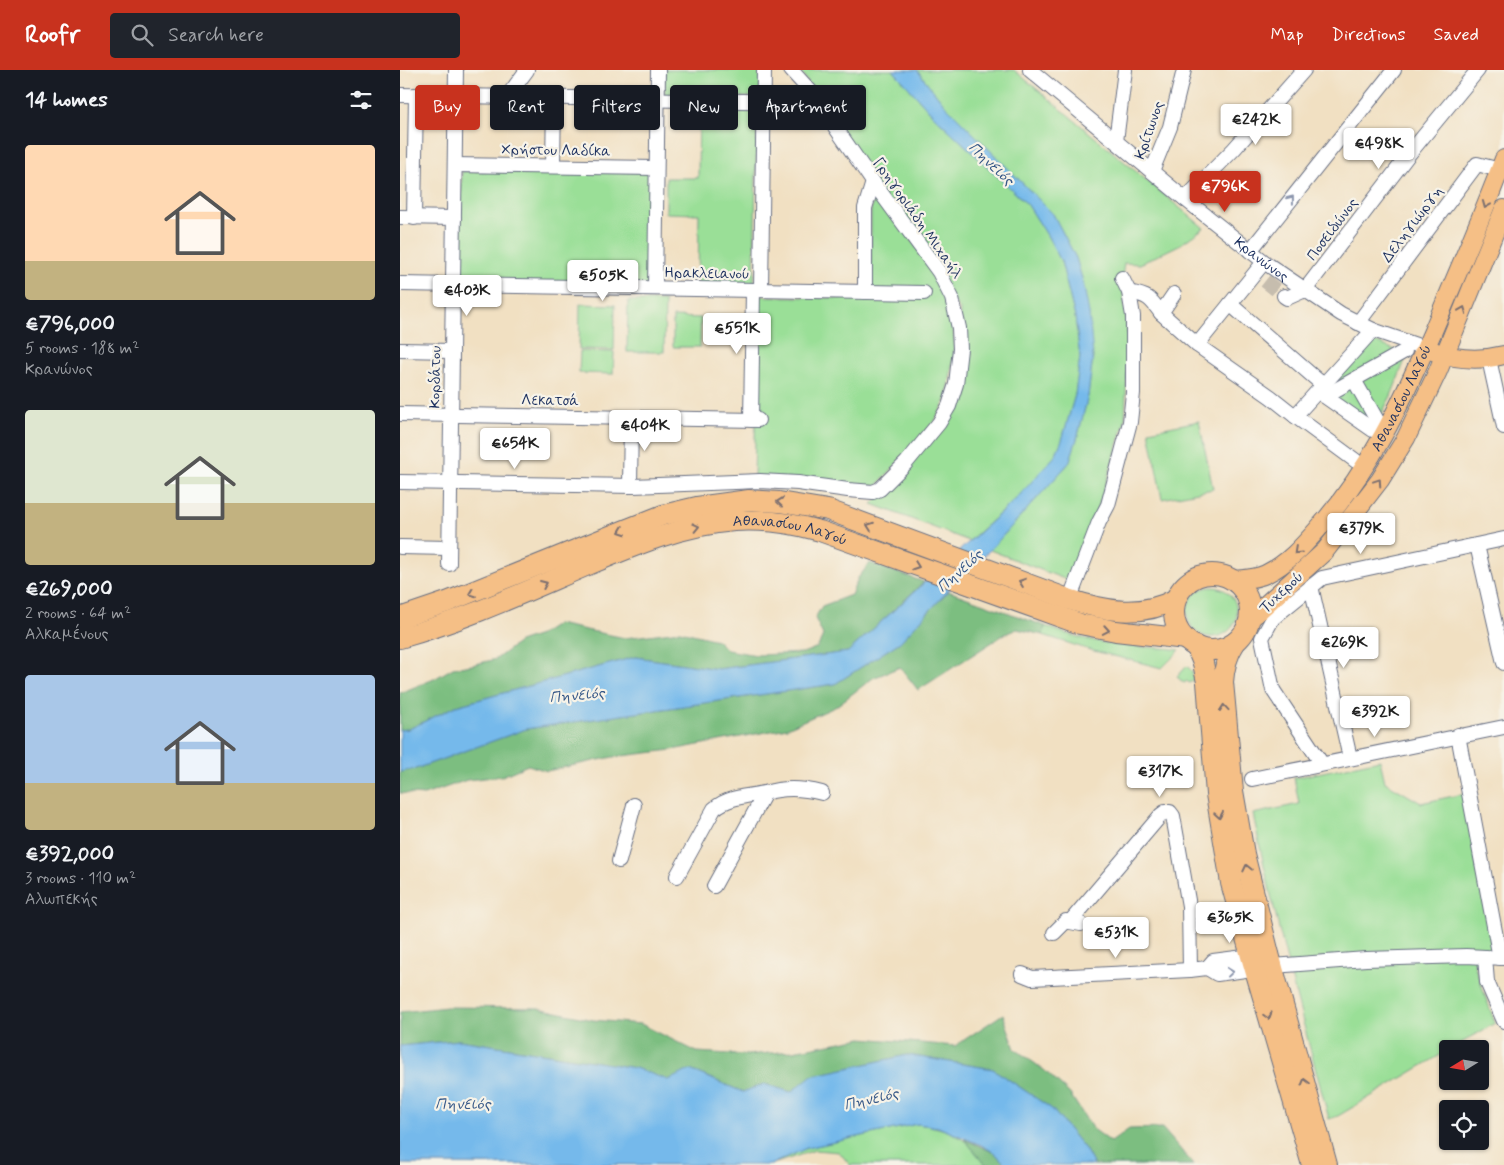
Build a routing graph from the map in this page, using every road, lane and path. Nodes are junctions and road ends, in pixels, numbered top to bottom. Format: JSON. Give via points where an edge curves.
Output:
{"nodes":[{"id":1,"x":456,"y":70,"type":"edge"},
{"id":2,"x":527,"y":70,"type":"edge"},
{"id":3,"x":658,"y":70,"type":"edge"},
{"id":4,"x":764,"y":70,"type":"edge"},
{"id":5,"x":791,"y":70,"type":"edge"},
{"id":6,"x":1030,"y":70,"type":"edge"},
{"id":7,"x":1125,"y":70,"type":"edge"},
{"id":8,"x":1184,"y":70,"type":"edge"},
{"id":9,"x":1304,"y":70,"type":"edge"},
{"id":10,"x":1394,"y":70,"type":"edge"},
{"id":11,"x":1478,"y":70,"type":"edge"},
{"id":12,"x":456,"y":85,"type":"edge"},
{"id":13,"x":516,"y":85,"type":"edge"},
{"id":14,"x":657,"y":85,"type":"edge"},
{"id":15,"x":764,"y":85,"type":"edge"},
{"id":16,"x":400,"y":95,"type":"edge"},
{"id":17,"x":415,"y":96,"type":"edge"},
{"id":18,"x":660,"y":99,"type":"edge"},
{"id":19,"x":748,"y":101,"type":"edge"},
{"id":20,"x":415,"y":110,"type":"edge"},
{"id":21,"x":456,"y":130,"type":"edge"},
{"id":22,"x":554,"y":130,"type":"edge"},
{"id":23,"x":657,"y":130,"type":"edge"},
{"id":24,"x":763,"y":130,"type":"edge"},
{"id":25,"x":1116,"y":141,"type":"junction"},
{"id":26,"x":455,"y":164,"type":"junction"},
{"id":27,"x":1502,"y":165,"type":"edge"},
{"id":28,"x":553,"y":166,"type":"junction"},
{"id":29,"x":656,"y":168,"type":"junction"},
{"id":30,"x":1152,"y":171,"type":"junction"},
{"id":31,"x":873,"y":182,"type":"junction"},
{"id":32,"x":1185,"y":199,"type":"junction"},
{"id":33,"x":1504,"y":209,"type":"edge"},
{"id":34,"x":407,"y":218,"type":"edge"},
{"id":35,"x":454,"y":218,"type":"junction"},
{"id":36,"x":1250,"y":251,"type":"junction"},
{"id":37,"x":1265,"y":263,"type":"junction"},
{"id":38,"x":1122,"y":278,"type":"dead end"},
{"id":39,"x":1265,"y":281,"type":"dead end"},
{"id":40,"x":400,"y":284,"type":"edge"},
{"id":41,"x":453,"y":285,"type":"junction"},
{"id":42,"x":655,"y":288,"type":"junction"},
{"id":43,"x":757,"y":290,"type":"junction"},
{"id":44,"x":1305,"y":290,"type":"junction"},
{"id":45,"x":866,"y":292,"type":"junction"},
{"id":46,"x":1130,"y":292,"type":"junction"},
{"id":47,"x":924,"y":293,"type":"dead end"},
{"id":48,"x":1174,"y":294,"type":"dead end"},
{"id":49,"x":1284,"y":296,"type":"dead end"},
{"id":50,"x":1230,"y":304,"type":"junction"},
{"id":51,"x":1161,"y":313,"type":"junction"},
{"id":52,"x":1358,"y":323,"type":"junction"},
{"id":53,"x":1373,"y":330,"type":"junction"},
{"id":54,"x":1197,"y":345,"type":"junction"},
{"id":55,"x":1425,"y":348,"type":"junction"},
{"id":56,"x":400,"y":350,"type":"edge"},
{"id":57,"x":452,"y":351,"type":"junction"},
{"id":58,"x":1405,"y":351,"type":"dead end"},
{"id":59,"x":1350,"y":355,"type":"junction"},
{"id":60,"x":1444,"y":355,"type":"junction"},
{"id":61,"x":1497,"y":357,"type":"edge"},
{"id":62,"x":1359,"y":377,"type":"junction"},
{"id":63,"x":1322,"y":391,"type":"junction"},
{"id":64,"x":400,"y":414,"type":"edge"},
{"id":65,"x":451,"y":414,"type":"junction"},
{"id":66,"x":1295,"y":416,"type":"junction"},
{"id":67,"x":631,"y":418,"type":"junction"},
{"id":68,"x":1504,"y":427,"type":"edge"},
{"id":69,"x":1356,"y":461,"type":"dead end"},
{"id":70,"x":400,"y":482,"type":"edge"},
{"id":71,"x":450,"y":483,"type":"junction"},
{"id":72,"x":630,"y":486,"type":"junction"},
{"id":73,"x":1504,"y":539,"type":"edge"},
{"id":74,"x":1477,"y":545,"type":"junction"},
{"id":75,"x":400,"y":547,"type":"edge"},
{"id":76,"x":449,"y":548,"type":"junction"},
{"id":77,"x":449,"y":564,"type":"dead end"},
{"id":78,"x":1233,"y":580,"type":"junction"},
{"id":79,"x":1311,"y":586,"type":"junction"},
{"id":80,"x":1071,"y":594,"type":"junction"},
{"id":81,"x":1176,"y":600,"type":"junction"},
{"id":82,"x":400,"y":618,"type":"edge"},
{"id":83,"x":1250,"y":619,"type":"junction"},
{"id":84,"x":400,"y":638,"type":"edge"},
{"id":85,"x":1191,"y":642,"type":"junction"},
{"id":86,"x":1235,"y":643,"type":"junction"},
{"id":87,"x":1503,"y":654,"type":"edge"},
{"id":88,"x":1504,"y":727,"type":"edge"},
{"id":89,"x":1458,"y":736,"type":"junction"},
{"id":90,"x":1350,"y":758,"type":"junction"},
{"id":91,"x":1322,"y":764,"type":"junction"},
{"id":92,"x":1252,"y":779,"type":"dead end"},
{"id":93,"x":765,"y":793,"type":"junction"},
{"id":94,"x":822,"y":793,"type":"dead end"},
{"id":95,"x":634,"y":805,"type":"dead end"},
{"id":96,"x":619,"y":861,"type":"dead end"},
{"id":97,"x":677,"y":876,"type":"dead end"},
{"id":98,"x":714,"y":886,"type":"dead end"},
{"id":99,"x":1054,"y":933,"type":"dead end"},
{"id":100,"x":1485,"y":957,"type":"junction"},
{"id":101,"x":1502,"y":958,"type":"edge"},
{"id":102,"x":1262,"y":961,"type":"junction"},
{"id":103,"x":1190,"y":970,"type":"junction"},
{"id":104,"x":1022,"y":974,"type":"dead end"},
{"id":105,"x":1504,"y":1021,"type":"edge"},
{"id":106,"x":1312,"y":1165,"type":"edge"},
{"id":107,"x":1327,"y":1165,"type":"edge"}],
"edges":[{"from":1,"to":12,"type":"street","name":"Κορδάτου"},
{"from":2,"to":13,"type":"street"},
{"from":3,"to":14,"type":"street"},
{"from":4,"to":15,"type":"street"},
{"from":5,"to":31,"type":"street","name":"Γρηγοριάδη Μιχαήλ","via":[[811,92]]},
{"from":6,"to":25,"type":"street","name":"Κρανώνος"},
{"from":7,"to":25,"type":"street"},
{"from":8,"to":30,"type":"street","name":"Κρίτωνος","via":[[1170,127]]},
{"from":9,"to":32,"type":"street","via":[[1234,150]]},
{"from":36,"to":10,"type":"street","one_way":true},
{"from":11,"to":44,"type":"street","name":"Ποσειδώνος"},
{"from":16,"to":17,"type":"street"},
{"from":18,"to":19,"type":"street"},
{"from":20,"to":34,"type":"street"},
{"from":21,"to":26,"type":"street","name":"Κορδάτου"},
{"from":22,"to":28,"type":"street"},
{"from":23,"to":29,"type":"street"},
{"from":24,"to":43,"type":"street"},
{"from":25,"to":30,"type":"street","name":"Κρανώνος"},
{"from":26,"to":28,"type":"street","name":"Χρήστου Λαδίκα"},
{"from":26,"to":35,"type":"street","name":"Κορδάτου"},
{"from":27,"to":52,"type":"street","name":"Δεληγιώργη","via":[[1477,164]]},
{"from":27,"to":55,"type":"main road","name":"Αθανασίου Λαγού","one_way":true},
{"from":28,"to":29,"type":"street","name":"Χρήστου Λαδίκα"},
{"from":29,"to":42,"type":"street"},
{"from":30,"to":32,"type":"street","name":"Κρανώνος"},
{"from":31,"to":45,"type":"street","via":[[865,208]]},
{"from":31,"to":72,"type":"street","name":"Γρηγοριάδη Μιχαήλ","via":[[939,272],[956,314],[960,349],[956,384],[949,406],[932,432],[880,489],[873,492],[760,481]]},
{"from":32,"to":36,"type":"street","name":"Κρανώνος"},
{"from":60,"to":33,"type":"main road","name":"Αθανασίου Λαγού","one_way":true},
{"from":34,"to":35,"type":"street"},
{"from":35,"to":41,"type":"street","name":"Κορδάτου"},
{"from":36,"to":37,"type":"street","name":"Κρανώνος"},
{"from":37,"to":39,"type":"street"},
{"from":37,"to":44,"type":"street","name":"Κρανώνος"},
{"from":37,"to":50,"type":"street"},
{"from":38,"to":46,"type":"street"},
{"from":40,"to":41,"type":"street","name":"Ηρακλειανού"},
{"from":41,"to":42,"type":"street","name":"Ηρακλειανού"},
{"from":41,"to":57,"type":"street","name":"Κορδάτου"},
{"from":42,"to":43,"type":"street","name":"Ηρακλειανού"},
{"from":43,"to":45,"type":"street","name":"Ηρακλειανού"},
{"from":43,"to":67,"type":"street","name":"Λεκατσά","via":[[755,420]]},
{"from":44,"to":49,"type":"street","via":[[1287,298]]},
{"from":44,"to":52,"type":"street","name":"Κρανώνος"},
{"from":45,"to":47,"type":"street","name":"Ηρακλειανού"},
{"from":46,"to":51,"type":"street","via":[[1151,299]]},
{"from":46,"to":80,"type":"street","via":[[1134,343],[1130,422],[1108,505]]},
{"from":48,"to":51,"type":"street"},
{"from":50,"to":54,"type":"street"},
{"from":50,"to":63,"type":"street"},
{"from":51,"to":54,"type":"street"},
{"from":52,"to":53,"type":"street","name":"Κρανώνος"},
{"from":53,"to":55,"type":"street","name":"Κρανώνος"},
{"from":53,"to":59,"type":"street"},
{"from":54,"to":66,"type":"street"},
{"from":55,"to":60,"type":"main road","name":"Κρανώνος"},
{"from":55,"to":78,"type":"main road","name":"Αθανασίου Λαγού","one_way":true,"via":[[1396,414],[1370,460],[1323,523],[1296,552],[1271,571],[1257,577]]},
{"from":56,"to":57,"type":"street"},
{"from":57,"to":65,"type":"street","name":"Κορδάτου"},
{"from":58,"to":62,"type":"street"},
{"from":59,"to":62,"type":"street"},
{"from":59,"to":63,"type":"street"},
{"from":60,"to":61,"type":"main road","name":"Κρανώνος","via":[[1474,359]]},
{"from":83,"to":60,"type":"main road","name":"Αθανασίου Λαγού","one_way":true,"via":[[1325,550],[1367,498],[1406,438]]},
{"from":61,"to":68,"type":"street"},
{"from":62,"to":63,"type":"street"},
{"from":62,"to":63,"type":"street","via":[[1376,426]]},
{"from":63,"to":66,"type":"street"},
{"from":64,"to":65,"type":"street","name":"Λεκατσά"},
{"from":65,"to":67,"type":"street","name":"Λεκατσά"},
{"from":65,"to":71,"type":"street","name":"Κορδάτου"},
{"from":66,"to":69,"type":"street"},
{"from":67,"to":72,"type":"street"},
{"from":70,"to":71,"type":"street"},
{"from":71,"to":72,"type":"street"},
{"from":71,"to":76,"type":"street","name":"Κορδάτου"},
{"from":73,"to":74,"type":"street","name":"Τυχερού"},
{"from":74,"to":79,"type":"street","name":"Τυχερού","via":[[1327,576]]},
{"from":74,"to":87,"type":"street"},
{"from":75,"to":76,"type":"street"},
{"from":76,"to":77,"type":"street","name":"Κορδάτου"},
{"from":78,"to":81,"type":"highway","via":[[1218,574],[1200,576],[1186,585]]},
{"from":78,"to":83,"type":"highway","via":[[1248,598]]},
{"from":79,"to":90,"type":"street"},
{"from":79,"to":91,"type":"street","name":"Τυχερού","via":[[1273,618],[1262,638],[1273,690]]},
{"from":80,"to":81,"type":"highway","name":"Αθανασίου Λαγού","via":[[1097,607],[1134,611],[1154,609]]},
{"from":80,"to":82,"type":"highway","name":"Αθανασίου Λαγού","one_way":true,"via":[[828,510],[748,500],[663,516]]},
{"from":81,"to":85,"type":"highway","via":[[1176,622]]},
{"from":83,"to":86,"type":"highway"},
{"from":84,"to":85,"type":"highway","name":"Αθανασίου Λαγού","one_way":true,"via":[[669,534],[733,521],[767,521],[820,531],[1059,617],[1104,630]]},
{"from":85,"to":86,"type":"highway","via":[[1204,649],[1217,650]]},
{"from":85,"to":102,"type":"highway","one_way":true,"via":[[1203,663],[1207,682],[1213,773],[1226,857]]},
{"from":102,"to":86,"type":"highway","one_way":true,"via":[[1232,791],[1223,682],[1226,663]]},
{"from":88,"to":89,"type":"street"},
{"from":89,"to":90,"type":"street"},
{"from":89,"to":101,"type":"street"},
{"from":90,"to":91,"type":"street"},
{"from":91,"to":92,"type":"street"},
{"from":93,"to":94,"type":"street","via":[[800,788]]},
{"from":93,"to":97,"type":"street","via":[[720,803]]},
{"from":93,"to":98,"type":"street"},
{"from":95,"to":96,"type":"street"},
{"from":99,"to":103,"type":"street","via":[[1066,921],[1075,923],[1161,815],[1170,812],[1189,906]]},
{"from":100,"to":101,"type":"street"},
{"from":100,"to":102,"type":"street"},
{"from":100,"to":105,"type":"street","via":[[1488,982]]},
{"from":102,"to":103,"type":"street","via":[[1213,961],[1206,968]]},
{"from":102,"to":106,"type":"highway","one_way":true},
{"from":107,"to":102,"type":"highway","one_way":true},
{"from":103,"to":104,"type":"street","via":[[1032,978]]}]}
